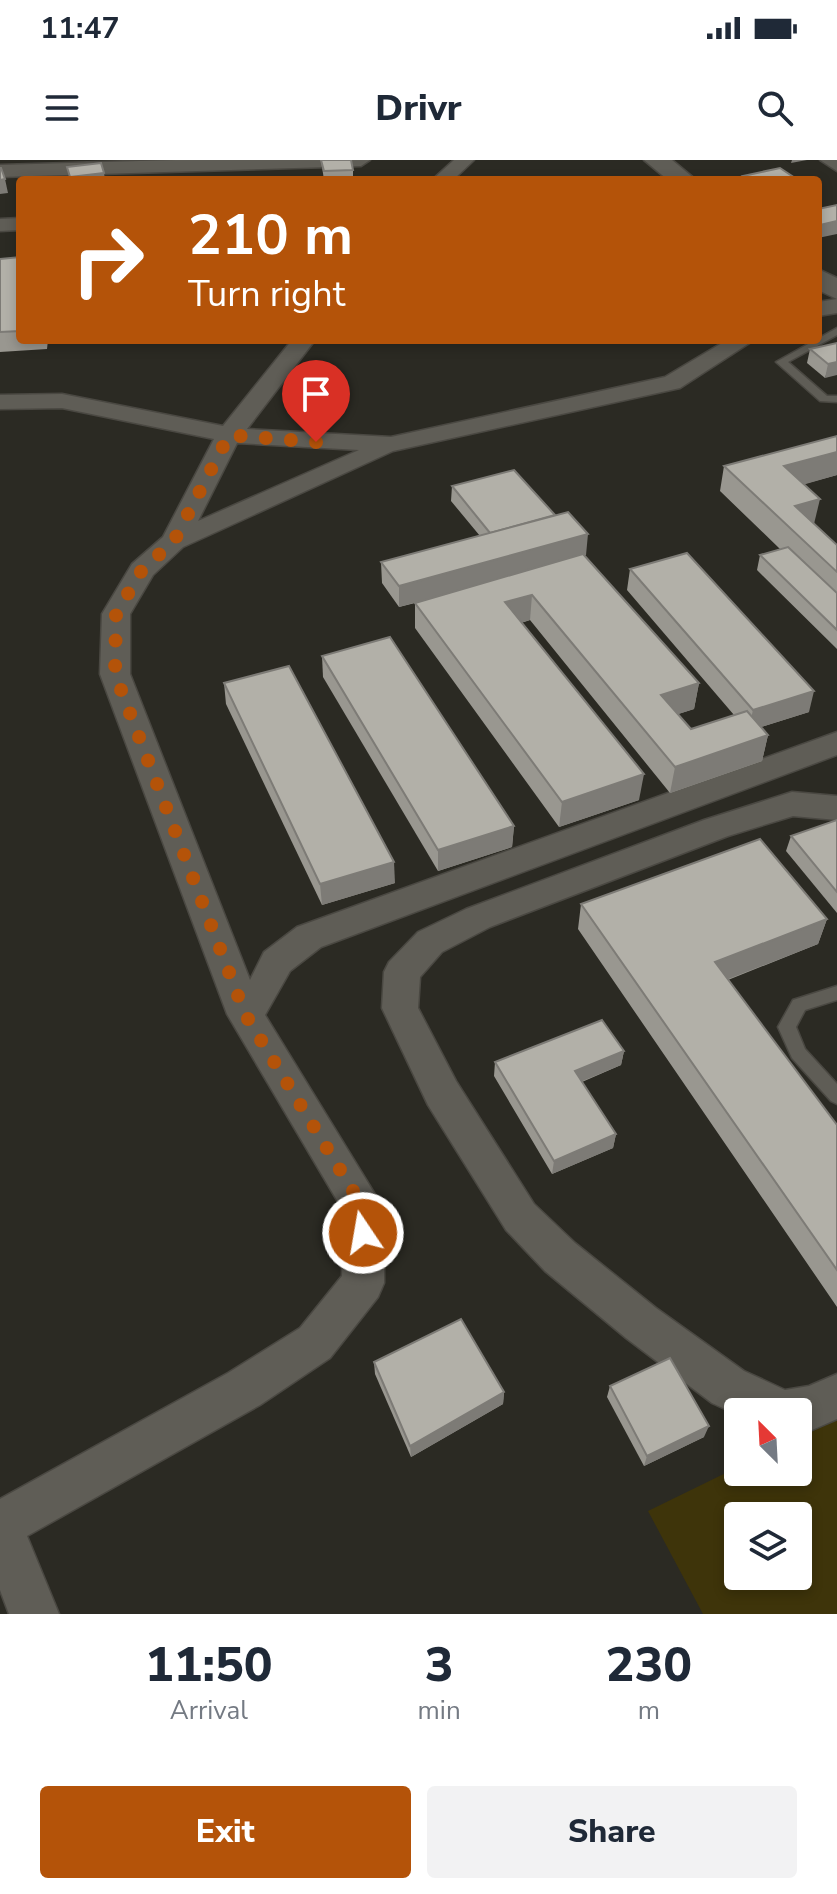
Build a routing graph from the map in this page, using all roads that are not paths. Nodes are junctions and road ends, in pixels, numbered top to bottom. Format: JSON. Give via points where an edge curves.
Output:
{"nodes":[{"id":1,"x":361,"y":160,"type":"edge"},
{"id":2,"x":465,"y":160,"type":"edge"},
{"id":3,"x":656,"y":160,"type":"edge"},
{"id":4,"x":829,"y":160,"type":"edge"},
{"id":5,"x":169,"y":162,"type":"edge"},
{"id":6,"x":837,"y":165,"type":"edge"},
{"id":7,"x":0,"y":171,"type":"edge"},
{"id":8,"x":447,"y":176,"type":"edge"},
{"id":9,"x":678,"y":176,"type":"edge"},
{"id":10,"x":301,"y":344,"type":"edge"},
{"id":11,"x":736,"y":344,"type":"edge"},
{"id":12,"x":814,"y":344,"type":"edge"},
{"id":13,"x":837,"y":399,"type":"edge"},
{"id":14,"x":0,"y":402,"type":"edge"},
{"id":15,"x":229,"y":435,"type":"junction"},
{"id":16,"x":391,"y":444,"type":"junction"},
{"id":17,"x":174,"y":541,"type":"junction"},
{"id":18,"x":837,"y":743,"type":"edge"},
{"id":19,"x":837,"y":808,"type":"edge"},
{"id":20,"x":837,"y":993,"type":"edge"},
{"id":21,"x":245,"y":1014,"type":"junction"},
{"id":22,"x":837,"y":1096,"type":"edge"},
{"id":23,"x":837,"y":1396,"type":"edge"},
{"id":24,"x":753,"y":1398,"type":"edge"},
{"id":25,"x":812,"y":1408,"type":"edge"},
{"id":26,"x":0,"y":1527,"type":"edge"},
{"id":27,"x":34,"y":1614,"type":"edge"}],
"edges":[{"from":1,"to":5,"type":"street","via":[[233,166]]},
{"from":2,"to":8,"type":"street"},
{"from":3,"to":9,"type":"street"},
{"from":4,"to":6,"type":"street"},
{"from":5,"to":7,"type":"street"},
{"from":10,"to":15,"type":"street"},
{"from":11,"to":16,"type":"street","via":[[672,383]]},
{"from":12,"to":13,"type":"lane","via":[[781,362],[824,399]]},
{"from":14,"to":15,"type":"street","via":[[62,401]]},
{"from":15,"to":16,"type":"street"},
{"from":15,"to":17,"type":"street"},
{"from":16,"to":17,"type":"street"},
{"from":17,"to":21,"type":"street","via":[[142,570],[116,614],[115,674]]},
{"from":18,"to":21,"type":"street","via":[[309,937],[277,962]]},
{"from":19,"to":24,"type":"street","via":[[792,804],[580,878],[430,942],[402,972],[400,1008],[442,1093],[520,1217],[641,1323],[728,1387]]},
{"from":20,"to":22,"type":"lane","via":[[799,1005],[787,1027],[798,1053]]},
{"from":21,"to":26,"type":"street","via":[[364,1209],[363,1283],[315,1343]]},
{"from":23,"to":25,"type":"street"},
{"from":26,"to":27,"type":"street"}]}
